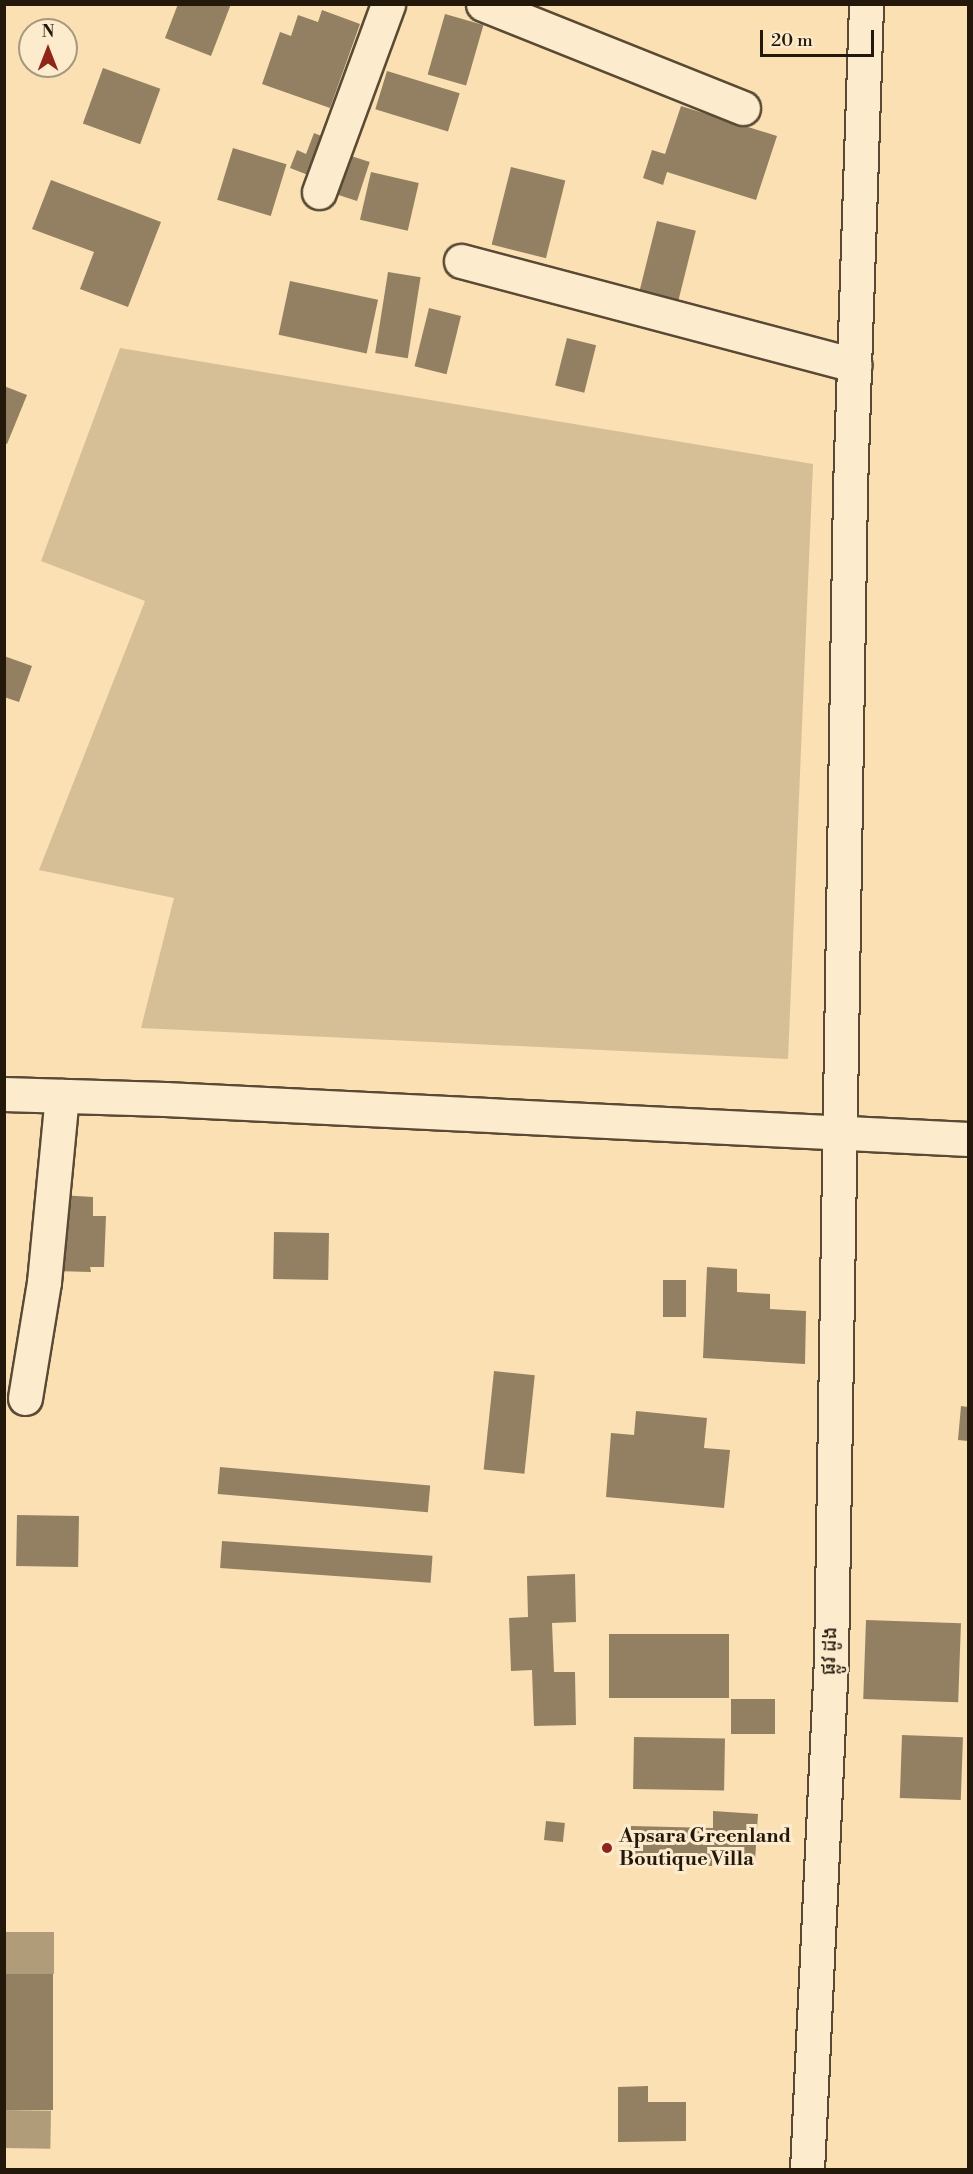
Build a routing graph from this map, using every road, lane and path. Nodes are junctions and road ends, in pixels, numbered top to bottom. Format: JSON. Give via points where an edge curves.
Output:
{"nodes":[{"id":1,"x":388,"y":4,"type":"edge"},
{"id":2,"x":483,"y":4,"type":"edge"},
{"id":3,"x":866,"y":4,"type":"edge"},
{"id":4,"x":743,"y":108,"type":"dead end"},
{"id":5,"x":319,"y":192,"type":"dead end"},
{"id":6,"x":461,"y":261,"type":"dead end"},
{"id":7,"x":855,"y":365,"type":"junction"},
{"id":8,"x":4,"y":1094,"type":"edge"},
{"id":9,"x":62,"y":1095,"type":"junction"},
{"id":10,"x":840,"y":1131,"type":"junction"},
{"id":11,"x":969,"y":1139,"type":"edge"},
{"id":12,"x":25,"y":1398,"type":"dead end"},
{"id":13,"x":807,"y":2169,"type":"edge"}],
"edges":[{"from":1,"to":5,"type":"street"},
{"from":2,"to":4,"type":"street"},
{"from":3,"to":7,"type":"street","name":"ផ្លូវ ដូង"},
{"from":6,"to":7,"type":"street"},
{"from":7,"to":10,"type":"street","name":"ផ្លូវ ដូង"},
{"from":8,"to":9,"type":"street"},
{"from":9,"to":10,"type":"street"},
{"from":9,"to":12,"type":"street","via":[[44,1282]]},
{"from":10,"to":11,"type":"street"},
{"from":10,"to":13,"type":"street","name":"ផ្លូវ ដូង","via":[[831,1660]]}]}
